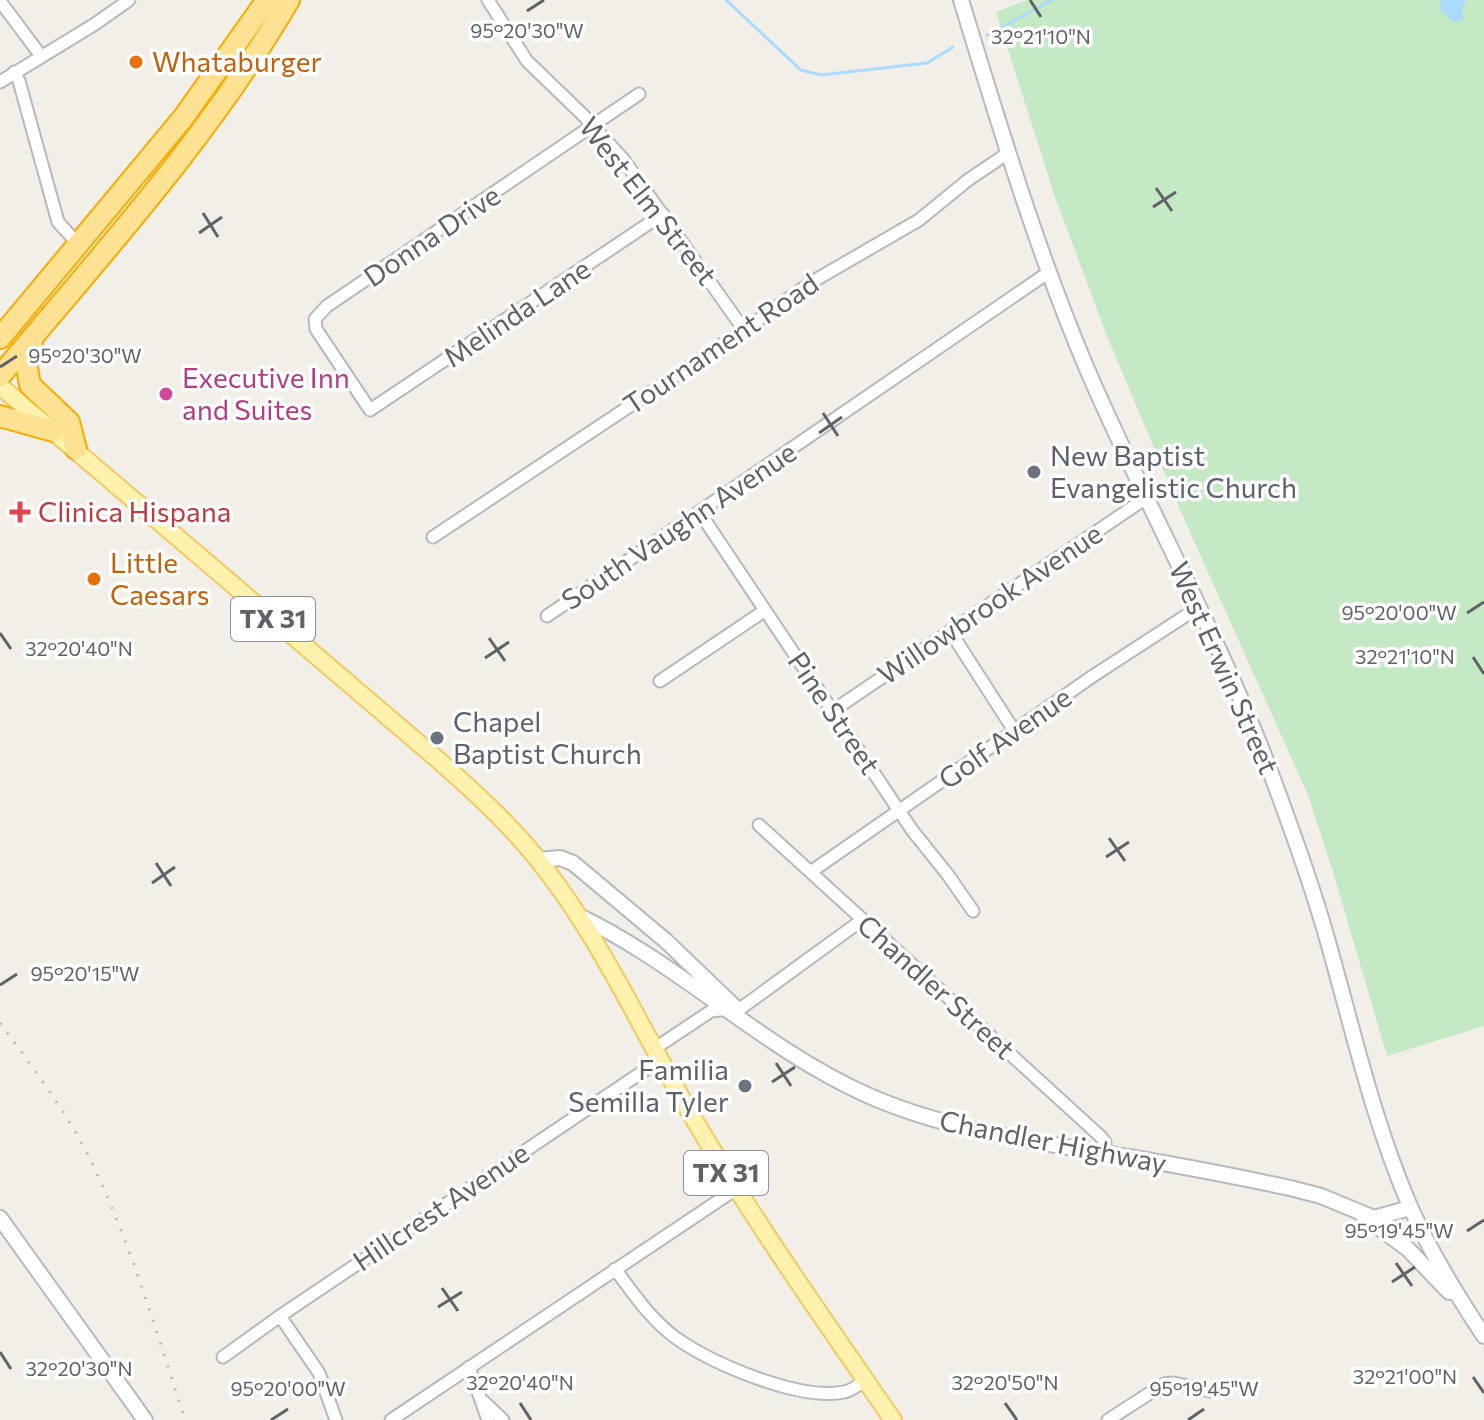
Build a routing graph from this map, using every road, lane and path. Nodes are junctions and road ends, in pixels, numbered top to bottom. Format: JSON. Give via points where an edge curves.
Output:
{"nodes":[{"id":1,"x":129,"y":0,"type":"edge"},
{"id":2,"x":267,"y":0,"type":"edge"},
{"id":3,"x":289,"y":0,"type":"edge"},
{"id":4,"x":488,"y":0,"type":"edge"},
{"id":5,"x":961,"y":0,"type":"edge"},
{"id":6,"x":0,"y":1,"type":"edge"},
{"id":7,"x":41,"y":56,"type":"junction"},
{"id":8,"x":14,"y":72,"type":"junction"},
{"id":9,"x":0,"y":82,"type":"edge"},
{"id":10,"x":639,"y":94,"type":"dead end"},
{"id":11,"x":594,"y":126,"type":"junction"},
{"id":12,"x":1008,"y":153,"type":"junction"},
{"id":13,"x":663,"y":214,"type":"junction"},
{"id":14,"x":76,"y":247,"type":"junction"},
{"id":15,"x":1049,"y":272,"type":"junction"},
{"id":16,"x":0,"y":323,"type":"edge"},
{"id":17,"x":744,"y":330,"type":"junction"},
{"id":18,"x":34,"y":335,"type":"junction"},
{"id":19,"x":0,"y":338,"type":"edge"},
{"id":20,"x":0,"y":376,"type":"edge"},
{"id":21,"x":0,"y":386,"type":"edge"},
{"id":22,"x":370,"y":410,"type":"joint"},
{"id":23,"x":0,"y":416,"type":"edge"},
{"id":24,"x":53,"y":431,"type":"junction"},
{"id":25,"x":76,"y":449,"type":"junction"},
{"id":26,"x":1146,"y":498,"type":"junction"},
{"id":27,"x":700,"y":513,"type":"junction"},
{"id":28,"x":433,"y":537,"type":"dead end"},
{"id":29,"x":1199,"y":607,"type":"junction"},
{"id":30,"x":764,"y":611,"type":"junction"},
{"id":31,"x":547,"y":616,"type":"dead end"},
{"id":32,"x":950,"y":631,"type":"junction"},
{"id":33,"x":660,"y":681,"type":"dead end"},
{"id":34,"x":834,"y":710,"type":"junction"},
{"id":35,"x":1015,"y":732,"type":"junction"},
{"id":36,"x":900,"y":811,"type":"junction"},
{"id":37,"x":759,"y":825,"type":"dead end"},
{"id":38,"x":539,"y":860,"type":"junction"},
{"id":39,"x":812,"y":871,"type":"junction"},
{"id":40,"x":973,"y":911,"type":"dead end"},
{"id":41,"x":577,"y":915,"type":"junction"},
{"id":42,"x":862,"y":920,"type":"junction"},
{"id":43,"x":731,"y":1011,"type":"junction"},
{"id":44,"x":657,"y":1055,"type":"junction"},
{"id":45,"x":1105,"y":1154,"type":"junction"},
{"id":46,"x":736,"y":1189,"type":"junction"},
{"id":47,"x":1410,"y":1208,"type":"junction"},
{"id":48,"x":1363,"y":1215,"type":"junction"},
{"id":49,"x":0,"y":1218,"type":"edge"},
{"id":50,"x":615,"y":1269,"type":"junction"},
{"id":51,"x":1470,"y":1315,"type":"junction"},
{"id":52,"x":280,"y":1316,"type":"junction"},
{"id":53,"x":1484,"y":1336,"type":"edge"},
{"id":54,"x":223,"y":1357,"type":"dead end"},
{"id":55,"x":469,"y":1367,"type":"junction"},
{"id":56,"x":866,"y":1380,"type":"junction"},
{"id":57,"x":1210,"y":1391,"type":"dead end"},
{"id":58,"x":481,"y":1399,"type":"junction"},
{"id":59,"x":145,"y":1420,"type":"edge"},
{"id":60,"x":336,"y":1420,"type":"edge"},
{"id":61,"x":391,"y":1420,"type":"edge"},
{"id":62,"x":488,"y":1420,"type":"edge"},
{"id":63,"x":503,"y":1420,"type":"edge"},
{"id":64,"x":893,"y":1420,"type":"edge"},
{"id":65,"x":1108,"y":1420,"type":"edge"}],
"edges":[{"from":1,"to":7,"type":"street"},
{"from":2,"to":14,"type":"highway","via":[[204,92]]},
{"from":3,"to":18,"type":"highway","via":[[184,155]]},
{"from":4,"to":11,"type":"street","name":"West Elm Street","via":[[527,61]]},
{"from":5,"to":12,"type":"street","name":"West Erwin Street"},
{"from":6,"to":7,"type":"street"},
{"from":7,"to":8,"type":"street"},
{"from":8,"to":9,"type":"street"},
{"from":8,"to":14,"type":"street","via":[[58,222]]},
{"from":10,"to":11,"type":"street","name":"Donna Drive"},
{"from":11,"to":13,"type":"street","name":"West Elm Street"},
{"from":11,"to":22,"type":"street","name":"Donna Drive","via":[[321,311],[315,319],[319,337]]},
{"from":12,"to":15,"type":"street","name":"West Erwin Street"},
{"from":12,"to":17,"type":"street","name":"Tournament Road","via":[[919,220],[812,282]]},
{"from":13,"to":17,"type":"street","name":"West Elm Street"},
{"from":13,"to":22,"type":"street","name":"Melinda Lane"},
{"from":14,"to":16,"type":"highway","via":[[50,265]]},
{"from":14,"to":19,"type":"highway"},
{"from":15,"to":26,"type":"street","name":"West Erwin Street"},
{"from":15,"to":27,"type":"street","name":"South Vaughn Avenue"},
{"from":17,"to":28,"type":"street","name":"Tournament Road"},
{"from":18,"to":20,"type":"highway"},
{"from":18,"to":25,"type":"highway","via":[[26,362],[30,385],[69,422]]},
{"from":21,"to":24,"type":"main road","number":"TX 31"},
{"from":23,"to":24,"type":"highway"},
{"from":24,"to":25,"type":"main road","number":"TX 31"},
{"from":25,"to":38,"type":"main road","number":"TX 31","via":[[469,787]]},
{"from":26,"to":29,"type":"street","name":"West Erwin Street"},
{"from":26,"to":32,"type":"street","name":"Willowbrook Avenue"},
{"from":27,"to":30,"type":"street","name":"Pine Street"},
{"from":27,"to":31,"type":"street","name":"South Vaughn Avenue"},
{"from":29,"to":35,"type":"street","name":"Golf Avenue"},
{"from":29,"to":47,"type":"street","name":"West Erwin Street","via":[[1297,844],[1379,1125]]},
{"from":30,"to":33,"type":"street"},
{"from":30,"to":34,"type":"street","name":"Pine Street"},
{"from":32,"to":34,"type":"street","name":"Willowbrook Avenue"},
{"from":32,"to":35,"type":"street"},
{"from":34,"to":36,"type":"street","name":"Pine Street"},
{"from":35,"to":36,"type":"street","name":"Golf Avenue"},
{"from":36,"to":39,"type":"street","name":"Golf Avenue"},
{"from":36,"to":40,"type":"street","name":"Pine Street"},
{"from":37,"to":39,"type":"street","name":"Chandler Street"},
{"from":38,"to":41,"type":"main road","number":"TX 31"},
{"from":38,"to":43,"type":"street","name":"Chandler Highway","via":[[573,863],[666,941]]},
{"from":39,"to":42,"type":"street","name":"Chandler Street"},
{"from":41,"to":43,"type":"street","name":"Chandler Highway","via":[[638,946]]},
{"from":41,"to":44,"type":"main road","number":"TX 31"},
{"from":42,"to":43,"type":"street","name":"Hillcrest Avenue"},
{"from":42,"to":45,"type":"street","name":"Chandler Street","via":[[1100,1136]]},
{"from":43,"to":44,"type":"street","name":"Hillcrest Avenue","via":[[711,1011]]},
{"from":43,"to":45,"type":"street","name":"Chandler Highway","via":[[807,1064],[885,1103],[957,1125]]},
{"from":44,"to":46,"type":"main road","number":"TX 31"},
{"from":44,"to":52,"type":"street","name":"Hillcrest Avenue"},
{"from":45,"to":48,"type":"street","name":"Chandler Highway","via":[[1290,1188]]},
{"from":46,"to":50,"type":"street"},
{"from":46,"to":56,"type":"main road","number":"TX 31"},
{"from":47,"to":48,"type":"street","via":[[1381,1218]]},
{"from":47,"to":51,"type":"street","name":"West Erwin Street"},
{"from":48,"to":51,"type":"street","name":"Chandler Highway","via":[[1418,1259]]},
{"from":49,"to":59,"type":"street"},
{"from":50,"to":55,"type":"street"},
{"from":50,"to":56,"type":"street","via":[[674,1337],[724,1365],[814,1391],[847,1392]]},
{"from":51,"to":53,"type":"street","name":"West Erwin Street"},
{"from":52,"to":54,"type":"street","name":"Hillcrest Avenue"},
{"from":52,"to":60,"type":"street","via":[[319,1373]]},
{"from":55,"to":58,"type":"street"},
{"from":55,"to":61,"type":"street"},
{"from":56,"to":64,"type":"main road","number":"TX 31"},
{"from":57,"to":65,"type":"street","via":[[1164,1384]]},
{"from":58,"to":62,"type":"street"},
{"from":58,"to":63,"type":"street"}]}
